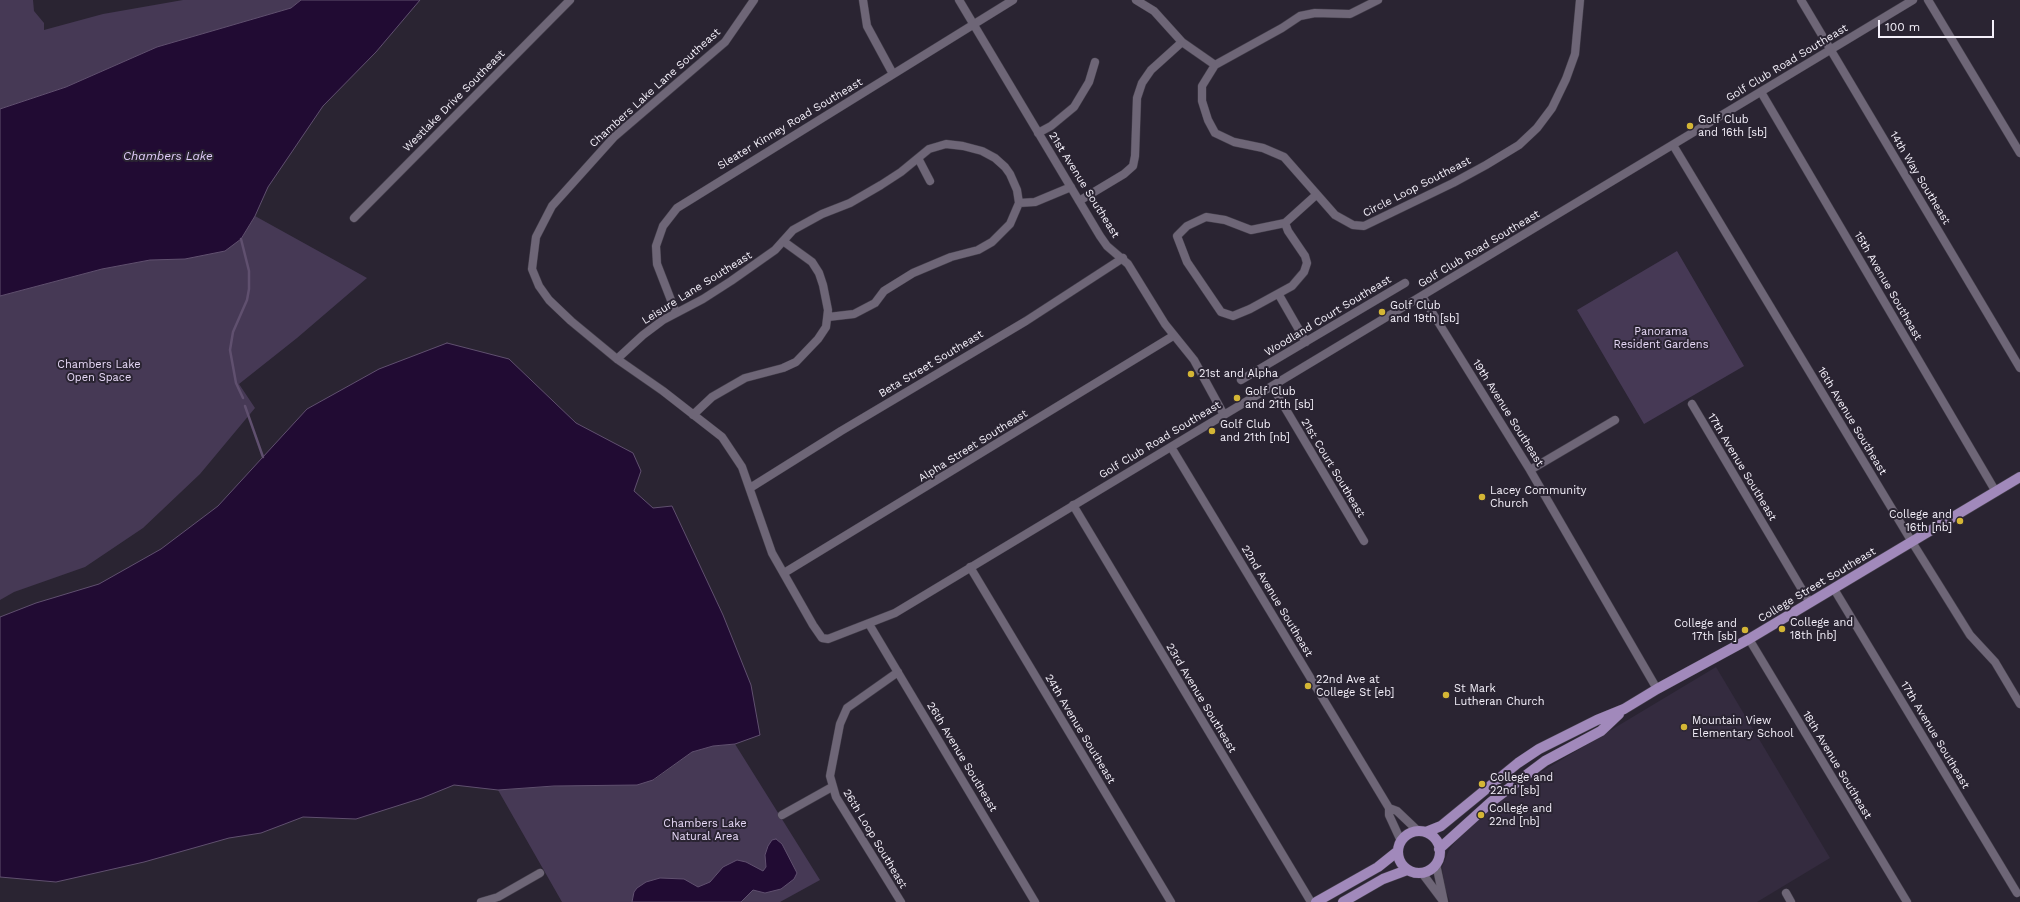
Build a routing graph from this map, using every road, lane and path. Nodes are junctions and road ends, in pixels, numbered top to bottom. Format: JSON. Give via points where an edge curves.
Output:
{"nodes":[{"id":1,"x":570,"y":0,"type":"edge"},
{"id":2,"x":754,"y":0,"type":"edge"},
{"id":3,"x":863,"y":0,"type":"edge"},
{"id":4,"x":959,"y":0,"type":"edge"},
{"id":5,"x":1013,"y":0,"type":"edge"},
{"id":6,"x":1136,"y":0,"type":"edge"},
{"id":7,"x":1378,"y":0,"type":"edge"},
{"id":8,"x":1580,"y":0,"type":"edge"},
{"id":9,"x":1801,"y":0,"type":"edge"},
{"id":10,"x":1913,"y":0,"type":"edge"},
{"id":11,"x":1928,"y":0,"type":"edge"},
{"id":12,"x":973,"y":24,"type":"junction"},
{"id":13,"x":1182,"y":42,"type":"junction"},
{"id":14,"x":1830,"y":50,"type":"junction"},
{"id":15,"x":1095,"y":62,"type":"dead end"},
{"id":16,"x":1215,"y":65,"type":"junction"},
{"id":17,"x":893,"y":74,"type":"junction"},
{"id":18,"x":1761,"y":92,"type":"junction"},
{"id":19,"x":1038,"y":132,"type":"junction"},
{"id":20,"x":1673,"y":145,"type":"junction"},
{"id":21,"x":2020,"y":153,"type":"edge"},
{"id":22,"x":918,"y":158,"type":"junction"},
{"id":23,"x":930,"y":181,"type":"dead end"},
{"id":24,"x":1071,"y":187,"type":"junction"},
{"id":25,"x":1316,"y":194,"type":"junction"},
{"id":26,"x":1079,"y":201,"type":"junction"},
{"id":27,"x":1019,"y":203,"type":"junction"},
{"id":28,"x":354,"y":218,"type":"dead end"},
{"id":29,"x":1285,"y":223,"type":"junction"},
{"id":30,"x":783,"y":241,"type":"junction"},
{"id":31,"x":1123,"y":258,"type":"junction"},
{"id":32,"x":1405,"y":283,"type":"dead end"},
{"id":33,"x":1279,"y":294,"type":"junction"},
{"id":34,"x":1422,"y":296,"type":"junction"},
{"id":35,"x":676,"y":313,"type":"junction"},
{"id":36,"x":828,"y":318,"type":"junction"},
{"id":37,"x":1173,"y":336,"type":"junction"},
{"id":38,"x":1306,"y":342,"type":"junction"},
{"id":39,"x":617,"y":359,"type":"junction"},
{"id":40,"x":2020,"y":368,"type":"edge"},
{"id":41,"x":1241,"y":380,"type":"dead end"},
{"id":42,"x":1272,"y":386,"type":"junction"},
{"id":43,"x":1692,"y":404,"type":"dead end"},
{"id":44,"x":693,"y":415,"type":"junction"},
{"id":45,"x":1224,"y":415,"type":"junction"},
{"id":46,"x":1615,"y":420,"type":"dead end"},
{"id":47,"x":1171,"y":446,"type":"junction"},
{"id":48,"x":1530,"y":470,"type":"junction"},
{"id":49,"x":2020,"y":477,"type":"edge"},
{"id":50,"x":750,"y":488,"type":"junction"},
{"id":51,"x":1996,"y":492,"type":"junction"},
{"id":52,"x":1074,"y":505,"type":"junction"},
{"id":53,"x":1364,"y":541,"type":"dead end"},
{"id":54,"x":1912,"y":542,"type":"junction"},
{"id":55,"x":970,"y":568,"type":"junction"},
{"id":56,"x":784,"y":573,"type":"junction"},
{"id":57,"x":1834,"y":589,"type":"junction"},
{"id":58,"x":1810,"y":603,"type":"junction"},
{"id":59,"x":868,"y":624,"type":"junction"},
{"id":60,"x":1748,"y":639,"type":"junction"},
{"id":61,"x":898,"y":672,"type":"junction"},
{"id":62,"x":1657,"y":689,"type":"junction"},
{"id":63,"x":2020,"y":704,"type":"edge"},
{"id":64,"x":1624,"y":709,"type":"junction"},
{"id":65,"x":832,"y":787,"type":"junction"},
{"id":66,"x":1389,"y":808,"type":"junction"},
{"id":67,"x":782,"y":815,"type":"dead end"},
{"id":68,"x":1422,"y":832,"type":"junction"},
{"id":69,"x":1399,"y":846,"type":"junction"},
{"id":70,"x":1439,"y":848,"type":"junction"},
{"id":71,"x":1436,"y":864,"type":"junction"},
{"id":72,"x":1407,"y":870,"type":"junction"},
{"id":73,"x":540,"y":873,"type":"dead end"},
{"id":74,"x":1422,"y":873,"type":"junction"},
{"id":75,"x":1786,"y":892,"type":"dead end"},
{"id":76,"x":2017,"y":893,"type":"dead end"},
{"id":77,"x":493,"y":900,"type":"edge"},
{"id":78,"x":481,"y":902,"type":"edge"},
{"id":79,"x":901,"y":902,"type":"edge"},
{"id":80,"x":1036,"y":902,"type":"edge"},
{"id":81,"x":1171,"y":902,"type":"edge"},
{"id":82,"x":1311,"y":902,"type":"edge"},
{"id":83,"x":1316,"y":902,"type":"edge"},
{"id":84,"x":1343,"y":902,"type":"edge"},
{"id":85,"x":1444,"y":902,"type":"edge"},
{"id":86,"x":1792,"y":902,"type":"edge"},
{"id":87,"x":1907,"y":902,"type":"edge"}],
"edges":[{"from":1,"to":28,"type":"street","name":"Westlake Drive Southeast"},
{"from":2,"to":39,"type":"street","name":"Chambers Lake Lane Southeast","via":[[725,42],[597,154],[552,206],[536,236],[532,269],[539,286],[549,300],[571,321]]},
{"from":3,"to":17,"type":"street","via":[[867,26]]},
{"from":4,"to":12,"type":"street","name":"21st Avenue Southeast"},
{"from":5,"to":12,"type":"street","name":"Sleater Kinney Road Southeast"},
{"from":6,"to":13,"type":"street","via":[[1154,11]]},
{"from":7,"to":16,"type":"street","via":[[1350,14],[1315,13],[1300,16]]},
{"from":8,"to":25,"type":"street","name":"Circle Loop Southeast","via":[[1575,54],[1566,79],[1552,108],[1537,128],[1519,145],[1453,183],[1364,226],[1353,225],[1335,215]]},
{"from":9,"to":14,"type":"street","name":"14th Way Southeast"},
{"from":10,"to":14,"type":"street","name":"Golf Club Road Southeast"},
{"from":11,"to":21,"type":"street"},
{"from":12,"to":17,"type":"street","name":"Sleater Kinney Road Southeast","via":[[964,32]]},
{"from":12,"to":19,"type":"street","name":"21st Avenue Southeast"},
{"from":13,"to":16,"type":"street"},
{"from":13,"to":26,"type":"street","via":[[1151,70],[1142,83],[1137,98],[1133,166]]},
{"from":14,"to":18,"type":"street","name":"Golf Club Road Southeast"},
{"from":14,"to":40,"type":"street","name":"14th Way Southeast"},
{"from":15,"to":19,"type":"street","via":[[1089,82],[1074,107],[1051,126]]},
{"from":16,"to":25,"type":"street","name":"Circle Loop Southeast","via":[[1202,86],[1202,101],[1215,133],[1234,142],[1263,148],[1284,157]]},
{"from":17,"to":35,"type":"street","name":"Sleater Kinney Road Southeast","via":[[677,208],[663,226],[656,246],[657,264]]},
{"from":18,"to":20,"type":"street","name":"Golf Club Road Southeast"},
{"from":18,"to":51,"type":"street","name":"15th Avenue Southeast"},
{"from":19,"to":24,"type":"street","name":"21st Avenue Southeast"},
{"from":20,"to":34,"type":"street","name":"Golf Club Road Southeast"},
{"from":20,"to":54,"type":"street","name":"16th Avenue Southeast"},
{"from":22,"to":23,"type":"street"},
{"from":22,"to":27,"type":"street","name":"Leisure Lane Southeast","via":[[928,149],[946,144],[982,151],[1005,167],[1017,190]]},
{"from":22,"to":30,"type":"street","name":"Leisure Lane Southeast","via":[[881,185],[850,203],[822,214],[794,230]]},
{"from":24,"to":26,"type":"street","name":"21st Avenue Southeast"},
{"from":24,"to":27,"type":"street","via":[[1035,202]]},
{"from":25,"to":29,"type":"street"},
{"from":26,"to":31,"type":"street","name":"21st Avenue Southeast","via":[[1107,246]]},
{"from":27,"to":36,"type":"street","via":[[1010,224],[992,242],[978,250],[951,257],[913,273],[884,291],[875,303],[854,314]]},
{"from":29,"to":33,"type":"street","via":[[1307,263],[1304,272],[1292,286]]},
{"from":29,"to":33,"type":"street","via":[[1251,230],[1225,220],[1206,217],[1187,226],[1177,236],[1187,262],[1221,312],[1233,316]]},
{"from":30,"to":35,"type":"street","name":"Leisure Lane Southeast","via":[[775,250],[732,281]]},
{"from":30,"to":36,"type":"street","via":[[812,262],[819,273]]},
{"from":31,"to":37,"type":"street","name":"21st Avenue Southeast"},
{"from":31,"to":50,"type":"street","name":"Beta Street Southeast","via":[[1026,321]]},
{"from":32,"to":38,"type":"street","name":"Woodland Court Southeast"},
{"from":33,"to":38,"type":"street"},
{"from":34,"to":42,"type":"street","name":"Golf Club Road Southeast"},
{"from":34,"to":48,"type":"street","name":"19th Avenue Southeast"},
{"from":35,"to":39,"type":"street","name":"Leisure Lane Southeast","via":[[643,335]]},
{"from":36,"to":44,"type":"street","via":[[826,327],[818,339],[796,362],[745,378],[712,397]]},
{"from":37,"to":45,"type":"street","name":"21st Avenue Southeast","via":[[1194,360]]},
{"from":37,"to":56,"type":"street","name":"Alpha Street Southeast"},
{"from":38,"to":41,"type":"street","name":"Woodland Court Southeast"},
{"from":39,"to":44,"type":"street","name":"Chambers Lake Lane Southeast"},
{"from":42,"to":45,"type":"street","name":"Golf Club Road Southeast"},
{"from":42,"to":53,"type":"street","name":"21st Court Southeast"},
{"from":43,"to":58,"type":"street","name":"17th Avenue Southeast"},
{"from":44,"to":50,"type":"street","name":"Chambers Lake Lane Southeast","via":[[722,437],[742,467]]},
{"from":45,"to":47,"type":"street","name":"Golf Club Road Southeast"},
{"from":46,"to":48,"type":"street"},
{"from":47,"to":52,"type":"street","name":"Golf Club Road Southeast"},
{"from":47,"to":66,"type":"street","name":"22nd Avenue Southeast"},
{"from":48,"to":62,"type":"street","name":"19th Avenue Southeast"},
{"from":49,"to":51,"type":"main road","name":"College Street Southeast"},
{"from":50,"to":56,"type":"street","name":"Chambers Lake Lane Southeast","via":[[765,536]]},
{"from":51,"to":54,"type":"main road","name":"College Street Southeast"},
{"from":52,"to":55,"type":"street","name":"Golf Club Road Southeast"},
{"from":52,"to":82,"type":"street","name":"23rd Avenue Southeast"},
{"from":54,"to":57,"type":"main road","name":"College Street Southeast"},
{"from":54,"to":63,"type":"street","name":"16th Avenue Southeast","via":[[1970,635],[1995,662]]},
{"from":55,"to":59,"type":"street","name":"Golf Club Road Southeast","via":[[895,612]]},
{"from":55,"to":81,"type":"street","name":"24th Avenue Southeast"},
{"from":56,"to":59,"type":"street","name":"Golf Club Road Southeast","via":[[822,638],[828,639]]},
{"from":57,"to":58,"type":"main road","name":"College Street Southeast"},
{"from":57,"to":76,"type":"street","name":"17th Avenue Southeast"},
{"from":58,"to":60,"type":"main road","name":"College Street Southeast"},
{"from":59,"to":61,"type":"street","name":"26th Avenue Southeast"},
{"from":60,"to":62,"type":"main road","name":"College Street Southeast"},
{"from":60,"to":87,"type":"street","name":"18th Avenue Southeast"},
{"from":61,"to":65,"type":"street","name":"26th Loop Southeast","via":[[847,708],[834,750],[830,776]]},
{"from":61,"to":80,"type":"street","name":"26th Avenue Southeast"},
{"from":62,"to":64,"type":"main road","name":"College Street Southeast"},
{"from":64,"to":68,"type":"main road","name":"College Street Southeast","via":[[1528,756],[1441,826]]},
{"from":64,"to":70,"type":"main road","name":"College Street Southeast","via":[[1601,731],[1546,761],[1490,802]]},
{"from":65,"to":67,"type":"street"},
{"from":65,"to":79,"type":"street","name":"26th Loop Southeast"},
{"from":66,"to":68,"type":"street","name":"22nd Avenue Southeast","via":[[1397,811]]},
{"from":66,"to":69,"type":"street","name":"22nd Avenue Southeast"},
{"from":68,"to":69,"type":"main road","via":[[1405,836]]},
{"from":68,"to":70,"type":"main road","via":[[1435,839]]},
{"from":69,"to":72,"type":"main road","via":[[1402,865]]},
{"from":69,"to":83,"type":"main road","via":[[1378,867]]},
{"from":70,"to":71,"type":"main road"},
{"from":71,"to":74,"type":"main road"},
{"from":71,"to":85,"type":"street"},
{"from":72,"to":74,"type":"main road"},
{"from":72,"to":84,"type":"main road","via":[[1383,879]]},
{"from":73,"to":77,"type":"street"},
{"from":74,"to":85,"type":"street"},
{"from":75,"to":86,"type":"street"},
{"from":77,"to":78,"type":"street"}]}
